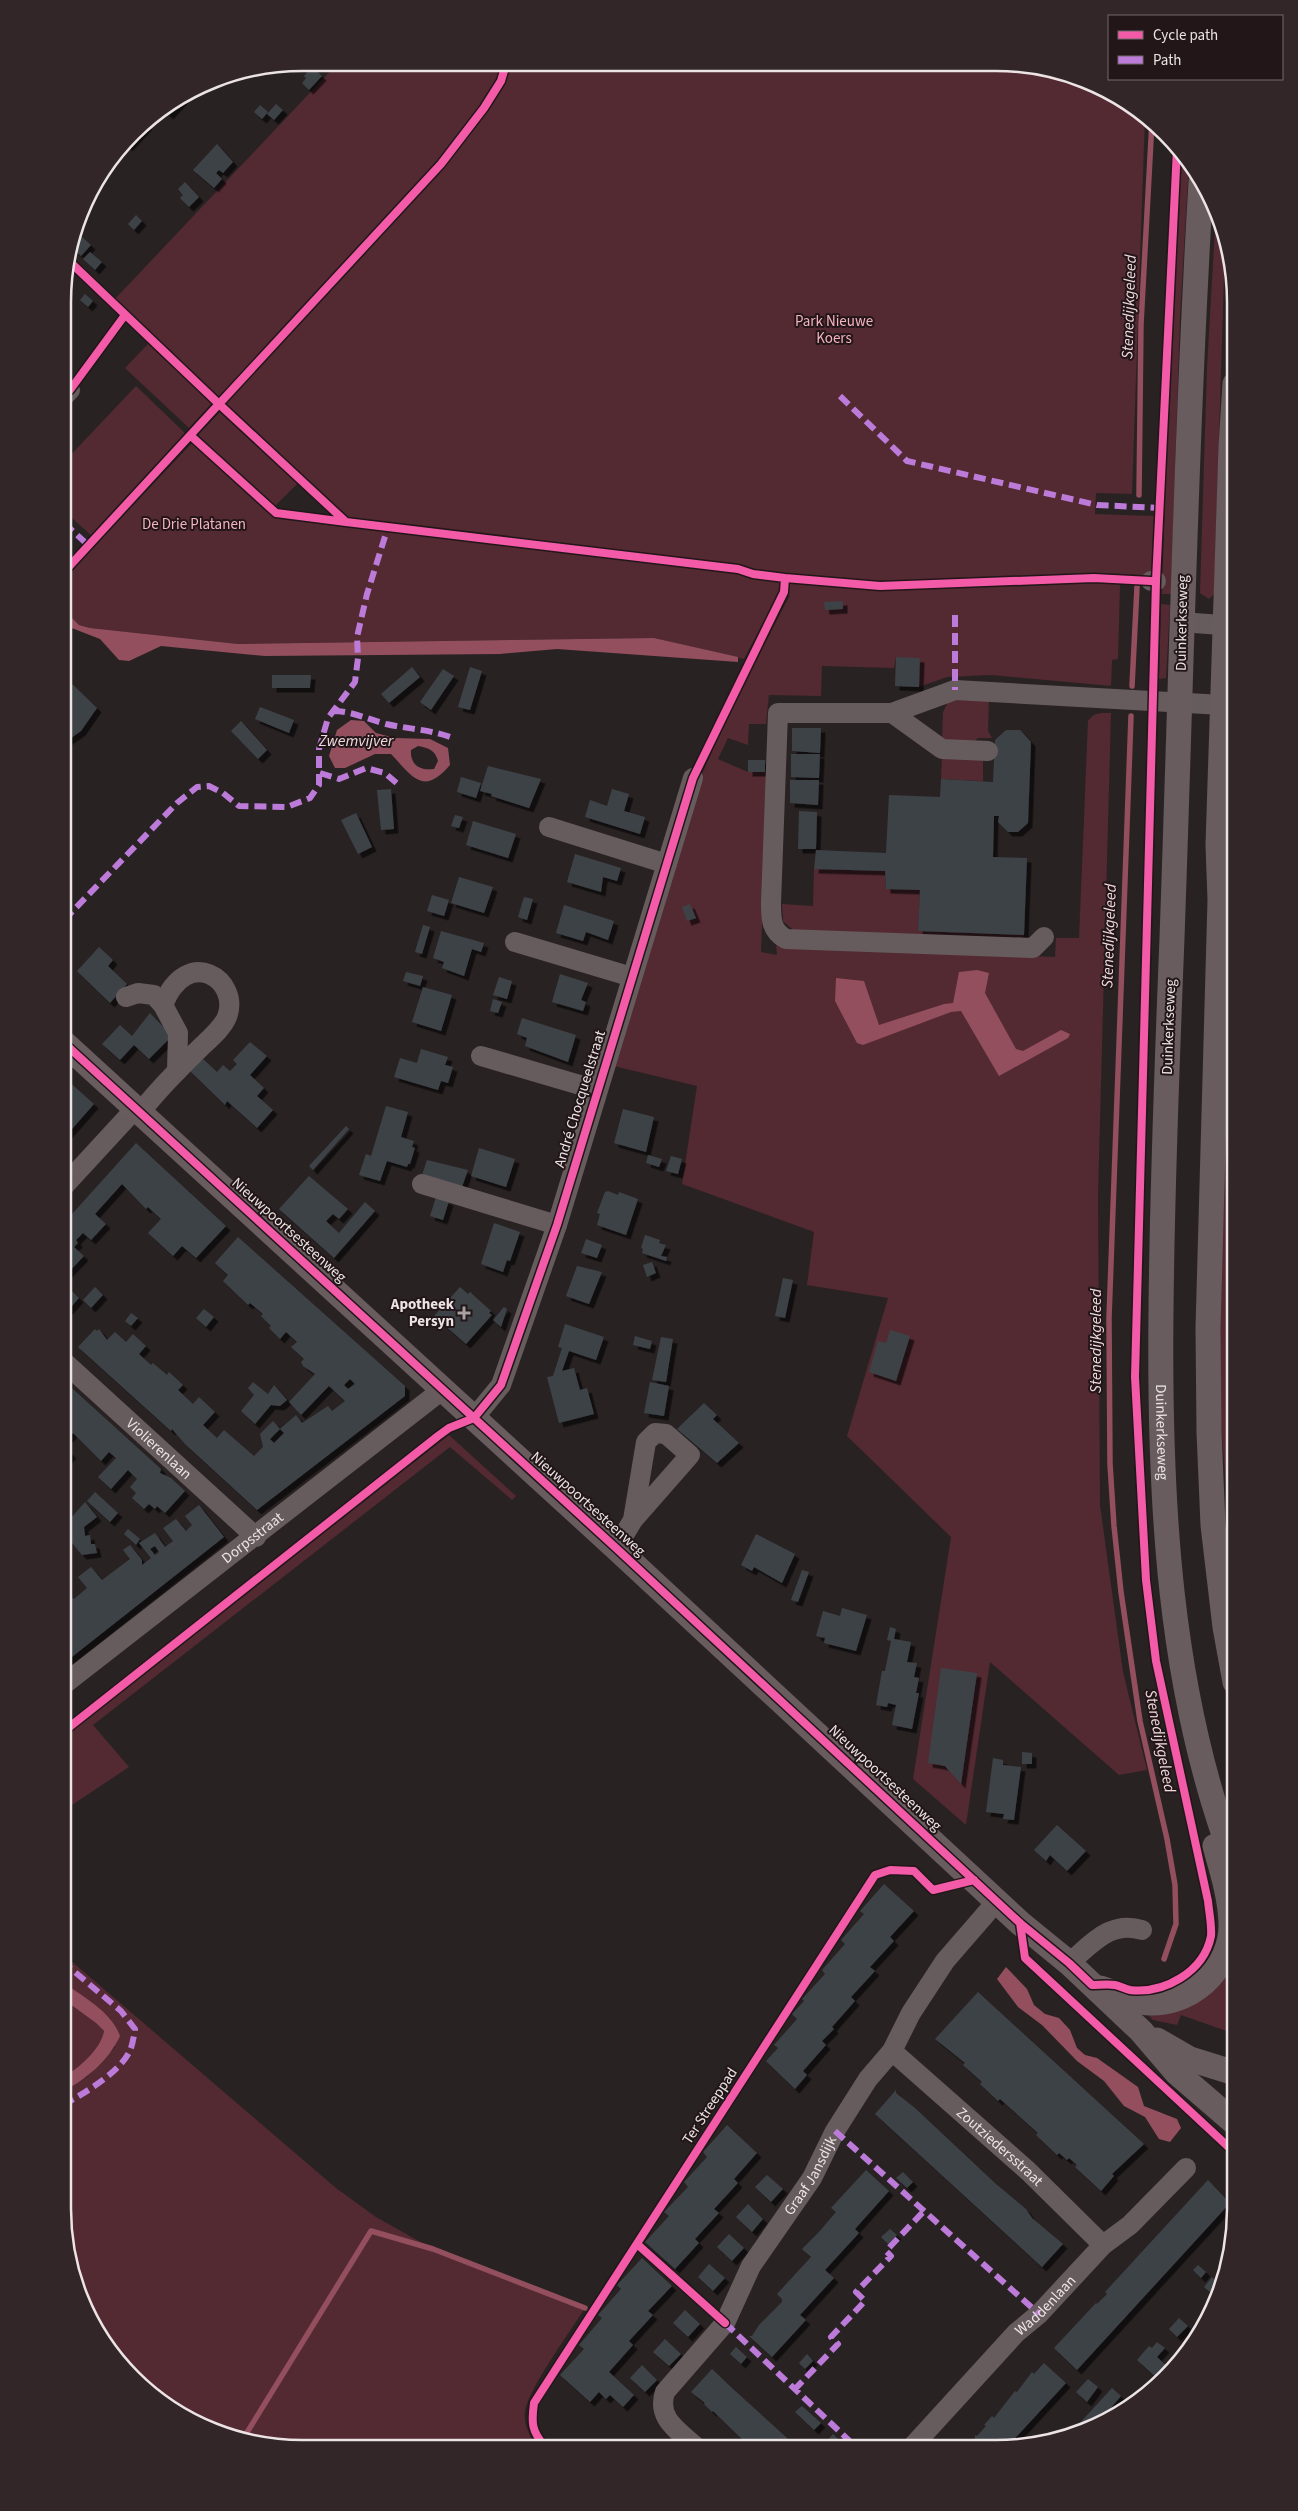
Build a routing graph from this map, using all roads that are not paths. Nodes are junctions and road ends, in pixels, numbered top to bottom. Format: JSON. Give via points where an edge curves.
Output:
{"nodes":[{"id":1,"x":1200,"y":195,"type":"edge"},
{"id":2,"x":1182,"y":622,"type":"junction"},
{"id":3,"x":1227,"y":625,"type":"edge"},
{"id":4,"x":1227,"y":659,"type":"edge"},
{"id":5,"x":1181,"y":703,"type":"junction"},
{"id":6,"x":1223,"y":705,"type":"junction"},
{"id":7,"x":892,"y":713,"type":"junction"},
{"id":8,"x":988,"y":751,"type":"dead end"},
{"id":9,"x":693,"y":778,"type":"dead end"},
{"id":10,"x":549,"y":827,"type":"dead end"},
{"id":11,"x":667,"y":864,"type":"junction"},
{"id":12,"x":1044,"y":937,"type":"dead end"},
{"id":13,"x":515,"y":942,"type":"dead end"},
{"id":14,"x":632,"y":977,"type":"junction"},
{"id":15,"x":126,"y":997,"type":"dead end"},
{"id":16,"x":163,"y":1005,"type":"junction"},
{"id":17,"x":71,"y":1049,"type":"edge"},
{"id":18,"x":480,"y":1056,"type":"dead end"},
{"id":19,"x":177,"y":1071,"type":"junction"},
{"id":20,"x":597,"y":1090,"type":"junction"},
{"id":21,"x":138,"y":1111,"type":"junction"},
{"id":22,"x":71,"y":1179,"type":"edge"},
{"id":23,"x":422,"y":1184,"type":"dead end"},
{"id":24,"x":556,"y":1225,"type":"junction"},
{"id":25,"x":71,"y":1368,"type":"edge"},
{"id":26,"x":442,"y":1390,"type":"junction"},
{"id":27,"x":474,"y":1418,"type":"junction"},
{"id":28,"x":633,"y":1520,"type":"dead end"},
{"id":29,"x":256,"y":1537,"type":"junction"},
{"id":30,"x":616,"y":1548,"type":"junction"},
{"id":31,"x":1227,"y":1638,"type":"edge"},
{"id":32,"x":71,"y":1679,"type":"edge"},
{"id":33,"x":1191,"y":1706,"type":"junction"},
{"id":34,"x":1227,"y":1841,"type":"edge"},
{"id":35,"x":1227,"y":1893,"type":"edge"},
{"id":36,"x":997,"y":1901,"type":"junction"},
{"id":37,"x":1142,"y":1930,"type":"dead end"},
{"id":38,"x":1227,"y":1951,"type":"edge"},
{"id":39,"x":1069,"y":1963,"type":"junction"},
{"id":40,"x":1092,"y":1985,"type":"junction"},
{"id":41,"x":1141,"y":2031,"type":"junction"},
{"id":42,"x":892,"y":2050,"type":"junction"},
{"id":43,"x":1227,"y":2071,"type":"edge"},
{"id":44,"x":1227,"y":2116,"type":"edge"},
{"id":45,"x":1186,"y":2168,"type":"dead end"},
{"id":46,"x":1103,"y":2246,"type":"junction"},
{"id":47,"x":688,"y":2440,"type":"edge"},
{"id":48,"x":918,"y":2440,"type":"edge"}],
"edges":[{"from":1,"to":2,"type":"main road","name":"Duinkerkseweg"},
{"from":2,"to":3,"type":"street"},
{"from":2,"to":5,"type":"main road","name":"Duinkerkseweg"},
{"from":4,"to":6,"type":"main road"},
{"from":5,"to":6,"type":"street"},
{"from":5,"to":7,"type":"street","via":[[956,690]]},
{"from":5,"to":33,"type":"main road","name":"Duinkerkseweg","via":[[1161,1232],[1160,1404],[1170,1565]]},
{"from":6,"to":31,"type":"main road","via":[[1208,1328],[1213,1525]]},
{"from":7,"to":8,"type":"street","via":[[942,749]]},
{"from":7,"to":12,"type":"street","via":[[778,713],[771,902],[771,921],[775,930],[786,939],[1033,948]]},
{"from":9,"to":11,"type":"street","name":"André Chocqueelstraat"},
{"from":10,"to":11,"type":"street"},
{"from":11,"to":14,"type":"street","name":"André Chocqueelstraat"},
{"from":13,"to":14,"type":"street"},
{"from":14,"to":20,"type":"street","name":"André Chocqueelstraat"},
{"from":15,"to":16,"type":"street","via":[[138,993],[154,995]]},
{"from":16,"to":19,"type":"street","via":[[178,1033]]},
{"from":16,"to":19,"type":"street","via":[[167,993],[189,972],[202,971],[213,976],[226,989],[226,1017]]},
{"from":17,"to":21,"type":"main road","name":"Nieuwpoortsesteenweg"},
{"from":18,"to":20,"type":"street"},
{"from":19,"to":21,"type":"street"},
{"from":20,"to":24,"type":"street","name":"André Chocqueelstraat"},
{"from":21,"to":22,"type":"street"},
{"from":21,"to":26,"type":"main road","name":"Nieuwpoortsesteenweg"},
{"from":23,"to":24,"type":"street"},
{"from":24,"to":27,"type":"street","name":"André Chocqueelstraat","via":[[501,1385]]},
{"from":25,"to":29,"type":"street","name":"Violierenlaan"},
{"from":26,"to":27,"type":"main road","name":"Nieuwpoortsesteenweg"},
{"from":26,"to":29,"type":"street","name":"Dorpsstraat"},
{"from":27,"to":30,"type":"main road","name":"Nieuwpoortsesteenweg"},
{"from":28,"to":30,"type":"street"},
{"from":29,"to":32,"type":"street","name":"Dorpsstraat"},
{"from":30,"to":36,"type":"main road","name":"Nieuwpoortsesteenweg"},
{"from":33,"to":34,"type":"main road","name":"Duinkerkseweg","via":[[1210,1789]]},
{"from":33,"to":35,"type":"main road","via":[[1197,1778]]},
{"from":36,"to":39,"type":"main road","name":"Nieuwpoortsesteenweg"},
{"from":36,"to":42,"type":"street","name":"Graaf Jansdijk","via":[[945,1961],[911,2013]]},
{"from":37,"to":39,"type":"street","via":[[1129,1926],[1113,1928]]},
{"from":38,"to":40,"type":"main road","via":[[1218,1969],[1202,1986],[1174,2000],[1141,2002]]},
{"from":39,"to":40,"type":"main road","name":"Nieuwpoortsesteenweg"},
{"from":40,"to":41,"type":"main road","name":"Nieuwpoortsesteenweg"},
{"from":41,"to":43,"type":"main road","name":"Nieuwpoortsesteenweg","via":[[1190,2059]]},
{"from":41,"to":44,"type":"main road","name":"Nieuwpoortsesteenweg","via":[[1177,2073]]},
{"from":42,"to":46,"type":"street","name":"Zoutziedersstraat","via":[[1028,2170]]},
{"from":42,"to":47,"type":"street","name":"Graaf Jansdijk","via":[[868,2079],[835,2131],[812,2178],[751,2266],[725,2323],[665,2392],[663,2412]]},
{"from":45,"to":46,"type":"street","name":"Waddenlaan","via":[[1130,2225]]},
{"from":46,"to":48,"type":"street","name":"Waddenlaan","via":[[1040,2314],[1016,2333]]}]}
